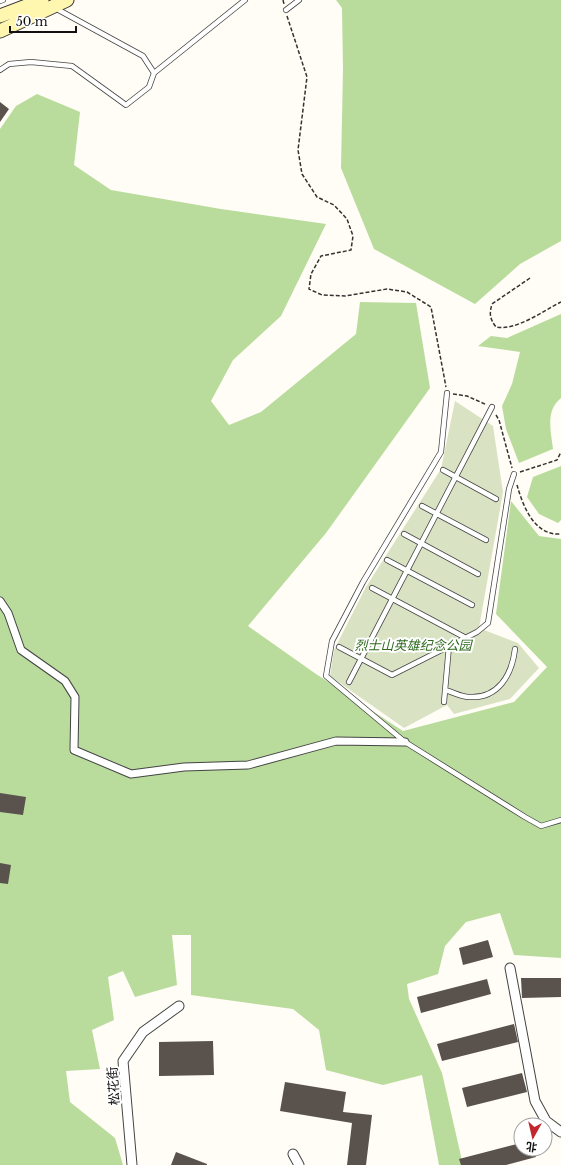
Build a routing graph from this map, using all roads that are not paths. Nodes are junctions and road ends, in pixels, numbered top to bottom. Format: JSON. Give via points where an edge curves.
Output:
{"nodes":[{"id":1,"x":3,"y":0,"type":"edge"},
{"id":2,"x":42,"y":0,"type":"edge"},
{"id":3,"x":67,"y":0,"type":"edge"},
{"id":4,"x":245,"y":0,"type":"edge"},
{"id":5,"x":299,"y":0,"type":"edge"},
{"id":6,"x":0,"y":1,"type":"edge"},
{"id":7,"x":54,"y":7,"type":"junction"},
{"id":8,"x":286,"y":10,"type":"road end"},
{"id":9,"x":0,"y":16,"type":"edge"},
{"id":10,"x":0,"y":31,"type":"edge"},
{"id":11,"x":0,"y":70,"type":"edge"},
{"id":12,"x":154,"y":73,"type":"junction"},
{"id":13,"x":447,"y":393,"type":"road end"},
{"id":14,"x":492,"y":407,"type":"road end"},
{"id":15,"x":443,"y":470,"type":"dead end"},
{"id":16,"x":514,"y":474,"type":"road end"},
{"id":17,"x":456,"y":477,"type":"junction"},
{"id":18,"x":496,"y":499,"type":"dead end"},
{"id":19,"x":422,"y":506,"type":"dead end"},
{"id":20,"x":437,"y":514,"type":"junction"},
{"id":21,"x":404,"y":534,"type":"dead end"},
{"id":22,"x":486,"y":540,"type":"dead end"},
{"id":23,"x":422,"y":543,"type":"junction"},
{"id":24,"x":386,"y":560,"type":"dead end"},
{"id":25,"x":407,"y":571,"type":"junction"},
{"id":26,"x":478,"y":574,"type":"dead end"},
{"id":27,"x":372,"y":588,"type":"dead end"},
{"id":28,"x":393,"y":599,"type":"junction"},
{"id":29,"x":0,"y":601,"type":"edge"},
{"id":30,"x":472,"y":605,"type":"dead end"},
{"id":31,"x":466,"y":638,"type":"junction"},
{"id":32,"x":449,"y":646,"type":"junction"},
{"id":33,"x":339,"y":647,"type":"dead end"},
{"id":34,"x":515,"y":649,"type":"dead end"},
{"id":35,"x":361,"y":659,"type":"junction"},
{"id":36,"x":349,"y":682,"type":"dead end"},
{"id":37,"x":445,"y":690,"type":"junction"},
{"id":38,"x":444,"y":702,"type":"dead end"},
{"id":39,"x":405,"y":742,"type":"junction"},
{"id":40,"x":561,"y":820,"type":"edge"},
{"id":41,"x":510,"y":968,"type":"dead end"},
{"id":42,"x":179,"y":1006,"type":"dead end"},
{"id":43,"x":561,"y":1132,"type":"edge"},
{"id":44,"x":293,"y":1154,"type":"dead end"},
{"id":45,"x":132,"y":1165,"type":"edge"},
{"id":46,"x":299,"y":1165,"type":"edge"}],
"edges":[{"from":1,"to":6,"type":"lane"},
{"from":2,"to":9,"type":"main road"},
{"from":3,"to":7,"type":"main road"},
{"from":4,"to":12,"type":"lane"},
{"from":5,"to":8,"type":"lane"},
{"from":7,"to":10,"type":"main road"},
{"from":7,"to":12,"type":"lane","via":[[143,56]]},
{"from":11,"to":12,"type":"lane","via":[[9,64],[30,62],[72,66],[126,105],[149,87]]},
{"from":13,"to":39,"type":"lane","via":[[441,452],[363,582],[332,641],[326,676]]},
{"from":14,"to":17,"type":"lane"},
{"from":15,"to":17,"type":"lane"},
{"from":16,"to":31,"type":"lane","via":[[509,489],[488,623]]},
{"from":17,"to":18,"type":"lane"},
{"from":17,"to":20,"type":"lane"},
{"from":19,"to":20,"type":"lane"},
{"from":20,"to":22,"type":"lane"},
{"from":20,"to":23,"type":"lane"},
{"from":21,"to":23,"type":"lane"},
{"from":23,"to":25,"type":"lane"},
{"from":23,"to":26,"type":"lane"},
{"from":24,"to":25,"type":"lane"},
{"from":25,"to":28,"type":"lane"},
{"from":25,"to":30,"type":"lane"},
{"from":27,"to":28,"type":"lane"},
{"from":28,"to":31,"type":"lane"},
{"from":28,"to":35,"type":"lane"},
{"from":29,"to":39,"type":"street","via":[[8,613],[21,650],[65,681],[75,697],[74,750],[131,774],[184,767],[248,765],[336,741]]},
{"from":31,"to":32,"type":"lane"},
{"from":32,"to":35,"type":"lane","via":[[392,675]]},
{"from":32,"to":37,"type":"lane"},
{"from":33,"to":35,"type":"lane"},
{"from":34,"to":37,"type":"lane","via":[[510,671],[495,691],[469,697]]},
{"from":35,"to":36,"type":"lane"},
{"from":37,"to":38,"type":"lane"},
{"from":39,"to":40,"type":"lane","via":[[541,826]]},
{"from":41,"to":43,"type":"street","via":[[535,1102],[546,1121]]},
{"from":42,"to":45,"type":"street","name":"松花街","via":[[143,1032],[123,1061]]},
{"from":44,"to":46,"type":"street"}]}
